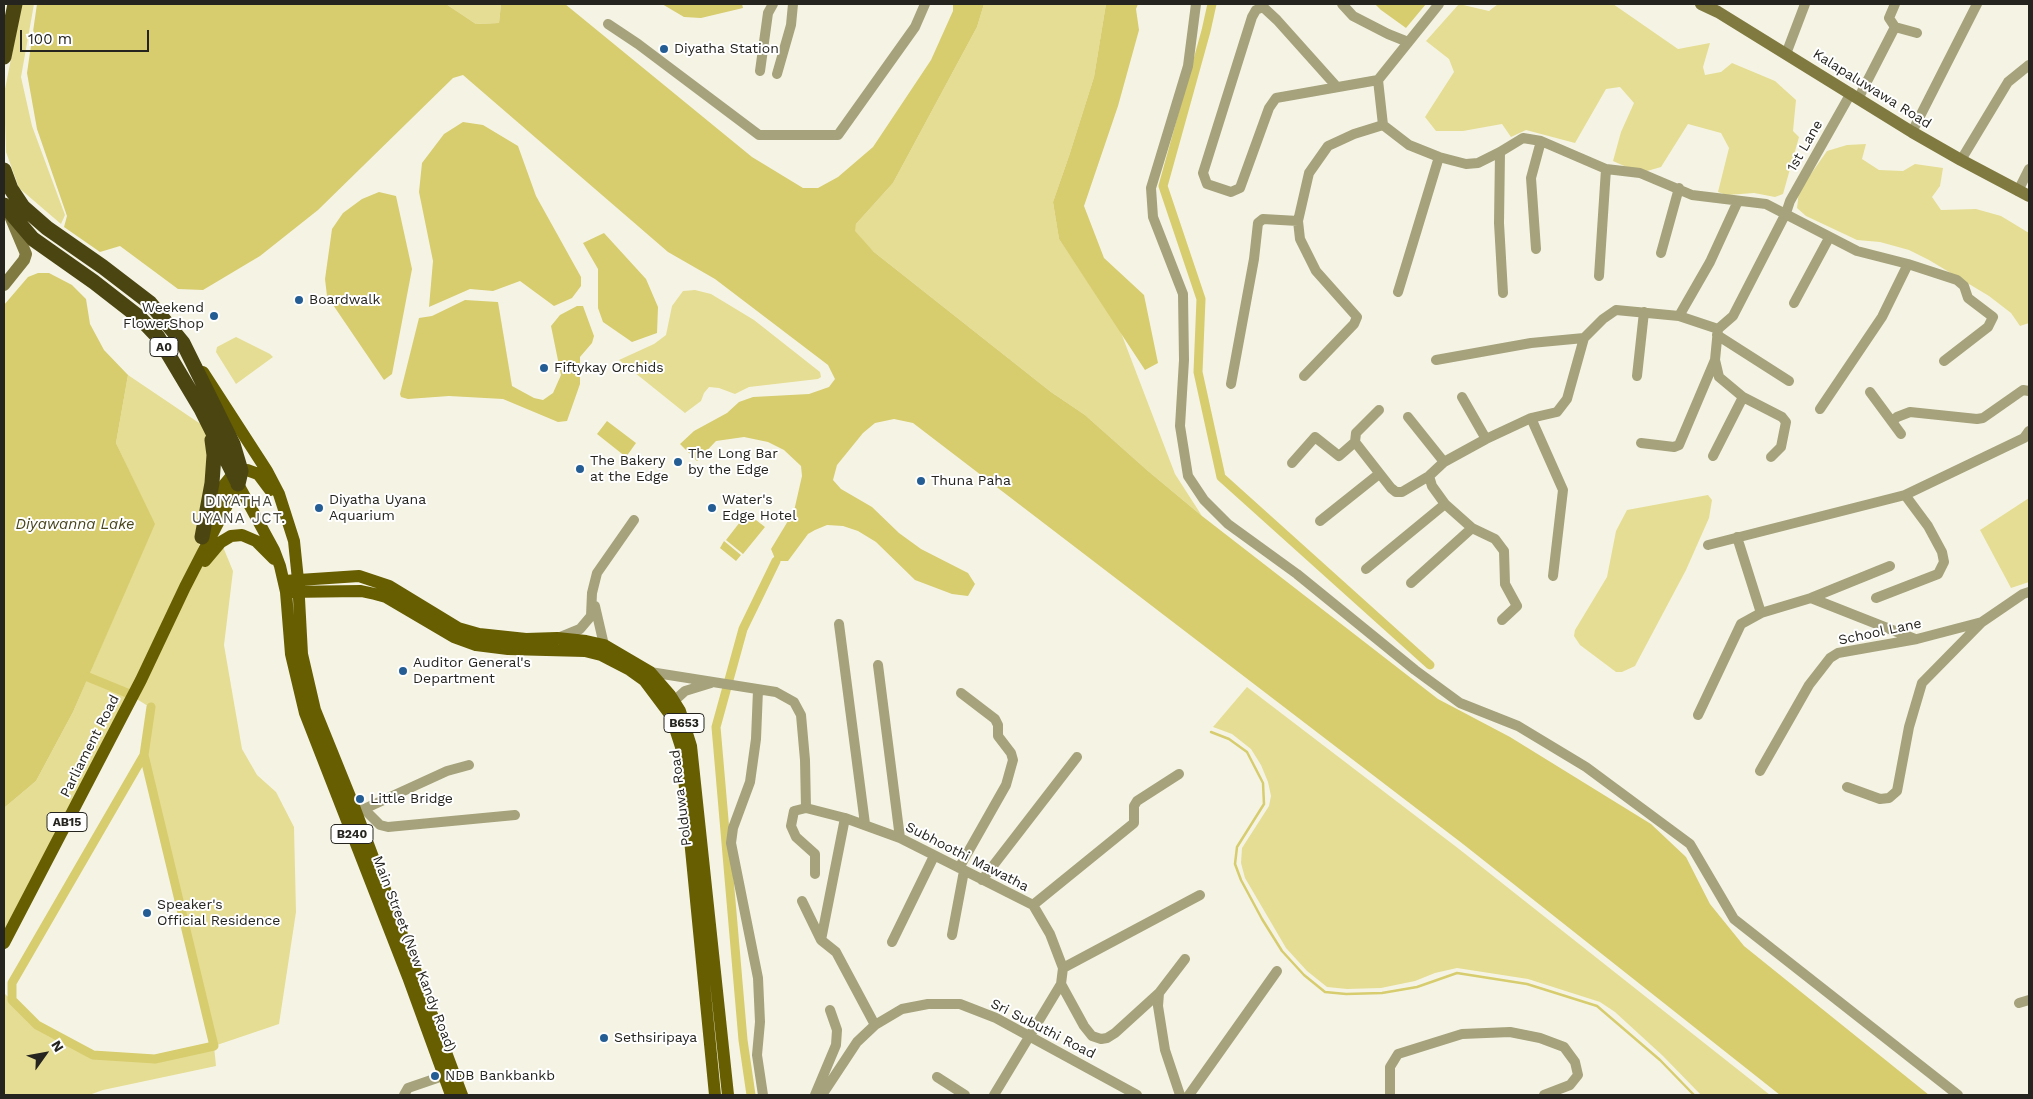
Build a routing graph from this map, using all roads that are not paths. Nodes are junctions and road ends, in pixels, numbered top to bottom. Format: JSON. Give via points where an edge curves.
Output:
{"nodes":[{"id":1,"x":15,"y":4,"type":"edge"},
{"id":2,"x":773,"y":4,"type":"edge"},
{"id":3,"x":793,"y":4,"type":"edge"},
{"id":4,"x":925,"y":4,"type":"edge"},
{"id":5,"x":1196,"y":4,"type":"edge"},
{"id":6,"x":1342,"y":4,"type":"edge"},
{"id":7,"x":1439,"y":4,"type":"edge"},
{"id":8,"x":1701,"y":4,"type":"edge"},
{"id":9,"x":1804,"y":4,"type":"edge"},
{"id":10,"x":1895,"y":4,"type":"edge"},
{"id":11,"x":1977,"y":4,"type":"edge"},
{"id":12,"x":608,"y":24,"type":"dead end"},
{"id":13,"x":1894,"y":27,"type":"junction"},
{"id":14,"x":1917,"y":33,"type":"dead end"},
{"id":15,"x":1408,"y":42,"type":"junction"},
{"id":16,"x":1786,"y":54,"type":"junction"},
{"id":17,"x":4,"y":57,"type":"edge"},
{"id":18,"x":2029,"y":65,"type":"edge"},
{"id":19,"x":760,"y":71,"type":"dead end"},
{"id":20,"x":777,"y":74,"type":"dead end"},
{"id":21,"x":1378,"y":80,"type":"junction"},
{"id":22,"x":1337,"y":87,"type":"junction"},
{"id":23,"x":1854,"y":96,"type":"junction"},
{"id":24,"x":1383,"y":125,"type":"junction"},
{"id":25,"x":1912,"y":132,"type":"junction"},
{"id":26,"x":1541,"y":141,"type":"junction"},
{"id":27,"x":1500,"y":152,"type":"junction"},
{"id":28,"x":1438,"y":157,"type":"junction"},
{"id":29,"x":1961,"y":160,"type":"junction"},
{"id":30,"x":1606,"y":169,"type":"junction"},
{"id":31,"x":2029,"y":169,"type":"edge"},
{"id":32,"x":4,"y":170,"type":"edge"},
{"id":33,"x":1679,"y":188,"type":"junction"},
{"id":34,"x":2024,"y":193,"type":"edge"},
{"id":35,"x":1738,"y":201,"type":"junction"},
{"id":36,"x":6,"y":208,"type":"edge"},
{"id":37,"x":1786,"y":213,"type":"junction"},
{"id":38,"x":1298,"y":222,"type":"junction"},
{"id":39,"x":1829,"y":238,"type":"junction"},
{"id":40,"x":1536,"y":250,"type":"dead end"},
{"id":41,"x":1661,"y":253,"type":"dead end"},
{"id":42,"x":1908,"y":264,"type":"junction"},
{"id":43,"x":1599,"y":276,"type":"dead end"},
{"id":44,"x":4,"y":285,"type":"edge"},
{"id":45,"x":1398,"y":292,"type":"dead end"},
{"id":46,"x":1503,"y":293,"type":"dead end"},
{"id":47,"x":1794,"y":303,"type":"dead end"},
{"id":48,"x":1644,"y":312,"type":"junction"},
{"id":49,"x":1679,"y":316,"type":"junction"},
{"id":50,"x":1718,"y":332,"type":"junction"},
{"id":51,"x":1584,"y":338,"type":"junction"},
{"id":52,"x":183,"y":343,"type":"junction"},
{"id":53,"x":1436,"y":360,"type":"dead end"},
{"id":54,"x":1715,"y":360,"type":"junction"},
{"id":55,"x":1944,"y":362,"type":"dead end"},
{"id":56,"x":1304,"y":376,"type":"dead end"},
{"id":57,"x":1637,"y":376,"type":"dead end"},
{"id":58,"x":1789,"y":381,"type":"dead end"},
{"id":59,"x":1231,"y":384,"type":"dead end"},
{"id":60,"x":2029,"y":391,"type":"edge"},
{"id":61,"x":1870,"y":392,"type":"dead end"},
{"id":62,"x":1462,"y":397,"type":"dead end"},
{"id":63,"x":1743,"y":397,"type":"junction"},
{"id":64,"x":1820,"y":409,"type":"dead end"},
{"id":65,"x":1379,"y":410,"type":"dead end"},
{"id":66,"x":1408,"y":417,"type":"dead end"},
{"id":67,"x":1531,"y":418,"type":"junction"},
{"id":68,"x":1892,"y":422,"type":"junction"},
{"id":69,"x":211,"y":431,"type":"junction"},
{"id":70,"x":2029,"y":431,"type":"edge"},
{"id":71,"x":1901,"y":434,"type":"dead end"},
{"id":72,"x":1486,"y":439,"type":"junction"},
{"id":73,"x":1355,"y":442,"type":"junction"},
{"id":74,"x":1642,"y":443,"type":"dead end"},
{"id":75,"x":1713,"y":456,"type":"dead end"},
{"id":76,"x":1771,"y":457,"type":"dead end"},
{"id":77,"x":1444,"y":462,"type":"junction"},
{"id":78,"x":1292,"y":463,"type":"dead end"},
{"id":79,"x":1379,"y":474,"type":"junction"},
{"id":80,"x":237,"y":476,"type":"junction"},
{"id":81,"x":1430,"y":476,"type":"junction"},
{"id":82,"x":1905,"y":496,"type":"junction"},
{"id":83,"x":1445,"y":504,"type":"junction"},
{"id":84,"x":634,"y":520,"type":"dead end"},
{"id":85,"x":1320,"y":521,"type":"dead end"},
{"id":86,"x":289,"y":525,"type":"junction"},
{"id":87,"x":1472,"y":528,"type":"junction"},
{"id":88,"x":202,"y":537,"type":"junction"},
{"id":89,"x":1737,"y":537,"type":"junction"},
{"id":90,"x":1708,"y":545,"type":"dead end"},
{"id":91,"x":280,"y":566,"type":"junction"},
{"id":92,"x":1890,"y":566,"type":"dead end"},
{"id":93,"x":1366,"y":569,"type":"dead end"},
{"id":94,"x":1553,"y":576,"type":"dead end"},
{"id":95,"x":1411,"y":582,"type":"dead end"},
{"id":96,"x":285,"y":586,"type":"junction"},
{"id":97,"x":299,"y":586,"type":"junction"},
{"id":98,"x":185,"y":587,"type":"junction"},
{"id":99,"x":2029,"y":592,"type":"edge"},
{"id":100,"x":592,"y":593,"type":"junction"},
{"id":101,"x":1811,"y":598,"type":"junction"},
{"id":102,"x":1876,"y":598,"type":"dead end"},
{"id":103,"x":1761,"y":613,"type":"junction"},
{"id":104,"x":591,"y":616,"type":"junction"},
{"id":105,"x":1502,"y":620,"type":"dead end"},
{"id":106,"x":1982,"y":622,"type":"junction"},
{"id":107,"x":839,"y":624,"type":"dead end"},
{"id":108,"x":557,"y":638,"type":"junction"},
{"id":109,"x":1916,"y":639,"type":"junction"},
{"id":110,"x":526,"y":644,"type":"junction"},
{"id":111,"x":586,"y":646,"type":"junction"},
{"id":112,"x":604,"y":646,"type":"junction"},
{"id":113,"x":878,"y":665,"type":"dead end"},
{"id":114,"x":650,"y":672,"type":"junction"},
{"id":115,"x":716,"y":681,"type":"junction"},
{"id":116,"x":758,"y":690,"type":"junction"},
{"id":117,"x":961,"y":693,"type":"dead end"},
{"id":118,"x":668,"y":699,"type":"junction"},
{"id":119,"x":1698,"y":716,"type":"dead end"},
{"id":120,"x":1077,"y":757,"type":"dead end"},
{"id":121,"x":469,"y":765,"type":"dead end"},
{"id":122,"x":1760,"y":771,"type":"dead end"},
{"id":123,"x":1179,"y":774,"type":"dead end"},
{"id":124,"x":1848,"y":787,"type":"dead end"},
{"id":125,"x":806,"y":808,"type":"junction"},
{"id":126,"x":359,"y":809,"type":"junction"},
{"id":127,"x":694,"y":814,"type":"junction"},
{"id":128,"x":515,"y":815,"type":"dead end"},
{"id":129,"x":845,"y":818,"type":"junction"},
{"id":130,"x":865,"y":824,"type":"junction"},
{"id":131,"x":900,"y":838,"type":"junction"},
{"id":132,"x":934,"y":856,"type":"junction"},
{"id":133,"x":962,"y":870,"type":"junction"},
{"id":134,"x":815,"y":874,"type":"dead end"},
{"id":135,"x":982,"y":880,"type":"junction"},
{"id":136,"x":1200,"y":895,"type":"dead end"},
{"id":137,"x":802,"y":902,"type":"dead end"},
{"id":138,"x":1033,"y":905,"type":"junction"},
{"id":139,"x":952,"y":934,"type":"dead end"},
{"id":140,"x":821,"y":940,"type":"junction"},
{"id":141,"x":892,"y":942,"type":"dead end"},
{"id":142,"x":4,"y":943,"type":"edge"},
{"id":143,"x":1185,"y":959,"type":"dead end"},
{"id":144,"x":1063,"y":968,"type":"junction"},
{"id":145,"x":1277,"y":971,"type":"dead end"},
{"id":146,"x":1061,"y":984,"type":"junction"},
{"id":147,"x":1159,"y":993,"type":"junction"},
{"id":148,"x":830,"y":1010,"type":"dead end"},
{"id":149,"x":875,"y":1025,"type":"junction"},
{"id":150,"x":1029,"y":1035,"type":"junction"},
{"id":151,"x":443,"y":1076,"type":"junction"},
{"id":152,"x":937,"y":1077,"type":"dead end"},
{"id":153,"x":404,"y":1095,"type":"edge"},
{"id":154,"x":451,"y":1095,"type":"edge"},
{"id":155,"x":462,"y":1095,"type":"edge"},
{"id":156,"x":715,"y":1095,"type":"edge"},
{"id":157,"x":728,"y":1095,"type":"edge"},
{"id":158,"x":763,"y":1095,"type":"edge"},
{"id":159,"x":815,"y":1095,"type":"edge"},
{"id":160,"x":822,"y":1095,"type":"edge"},
{"id":161,"x":965,"y":1095,"type":"edge"},
{"id":162,"x":994,"y":1095,"type":"edge"},
{"id":163,"x":1137,"y":1095,"type":"edge"},
{"id":164,"x":1180,"y":1095,"type":"edge"},
{"id":165,"x":1189,"y":1095,"type":"edge"},
{"id":166,"x":1390,"y":1095,"type":"edge"},
{"id":167,"x":1544,"y":1095,"type":"edge"},
{"id":168,"x":1958,"y":1095,"type":"edge"}],
"edges":[{"from":1,"to":17,"type":"highway"},
{"from":2,"to":19,"type":"street","via":[[768,13]]},
{"from":3,"to":20,"type":"street","via":[[791,25]]},
{"from":4,"to":12,"type":"street","via":[[916,27],[838,135],[759,136]]},
{"from":5,"to":168,"type":"street","via":[[1188,66],[1151,188],[1153,217],[1182,294],[1184,360],[1180,426],[1188,476],[1204,500],[1228,524],[1297,574],[1460,703],[1518,726],[1586,767],[1690,844],[1734,919]]},
{"from":6,"to":15,"type":"street","via":[[1353,16]]},
{"from":7,"to":15,"type":"street"},
{"from":8,"to":16,"type":"street","name":"Kalapaluwawa Road"},
{"from":9,"to":16,"type":"street"},
{"from":10,"to":13,"type":"street","via":[[1889,18]]},
{"from":11,"to":25,"type":"street"},
{"from":13,"to":14,"type":"street"},
{"from":13,"to":23,"type":"street","name":"1st Lane"},
{"from":15,"to":21,"type":"street"},
{"from":16,"to":23,"type":"street","name":"Kalapaluwawa Road"},
{"from":18,"to":29,"type":"street","via":[[2008,82]]},
{"from":21,"to":22,"type":"street"},
{"from":21,"to":24,"type":"street"},
{"from":22,"to":22,"type":"street","via":[[1277,20],[1263,7],[1256,10],[1203,173],[1207,184],[1231,192],[1240,188],[1269,108],[1276,98]]},
{"from":23,"to":25,"type":"street","name":"Kalapaluwawa Road"},
{"from":23,"to":37,"type":"street","name":"1st Lane","via":[[1790,201]]},
{"from":24,"to":28,"type":"street","via":[[1409,145]]},
{"from":24,"to":38,"type":"street","via":[[1328,146],[1310,173]]},
{"from":25,"to":29,"type":"street","name":"Kalapaluwawa Road"},
{"from":26,"to":27,"type":"street","via":[[1523,138]]},
{"from":26,"to":30,"type":"street"},
{"from":26,"to":40,"type":"street","via":[[1531,178]]},
{"from":27,"to":28,"type":"street","via":[[1478,163],[1466,164]]},
{"from":27,"to":46,"type":"street","via":[[1499,223]]},
{"from":28,"to":45,"type":"street"},
{"from":29,"to":34,"type":"street","name":"Kalapaluwawa Road"},
{"from":30,"to":33,"type":"street","via":[[1640,173]]},
{"from":30,"to":43,"type":"street"},
{"from":31,"to":34,"type":"street"},
{"from":32,"to":52,"type":"highway","number":"A0","via":[[23,208],[150,304]]},
{"from":33,"to":35,"type":"street","via":[[1692,195]]},
{"from":33,"to":41,"type":"street"},
{"from":35,"to":37,"type":"street","via":[[1766,204]]},
{"from":35,"to":49,"type":"street","via":[[1710,262]]},
{"from":36,"to":44,"type":"street","via":[[26,254]]},
{"from":36,"to":69,"type":"highway","number":"A0","via":[[38,244],[140,317],[158,337]]},
{"from":37,"to":39,"type":"street"},
{"from":37,"to":50,"type":"street","name":"1st Lane","via":[[1733,316]]},
{"from":38,"to":56,"type":"street","via":[[1300,239],[1316,271],[1357,317]]},
{"from":38,"to":59,"type":"street","via":[[1263,219],[1258,223]]},
{"from":39,"to":42,"type":"street","via":[[1857,251]]},
{"from":39,"to":47,"type":"street"},
{"from":42,"to":55,"type":"street","via":[[1957,280],[1964,286],[1968,298],[1993,317],[1988,327]]},
{"from":42,"to":64,"type":"street","via":[[1882,317]]},
{"from":48,"to":49,"type":"street"},
{"from":48,"to":51,"type":"street","via":[[1616,310]]},
{"from":48,"to":57,"type":"street"},
{"from":49,"to":50,"type":"street"},
{"from":50,"to":54,"type":"street"},
{"from":50,"to":58,"type":"street"},
{"from":51,"to":53,"type":"street","via":[[1531,343]]},
{"from":51,"to":67,"type":"street","via":[[1567,399],[1558,412]]},
{"from":52,"to":80,"type":"highway","number":"A0","via":[[233,444]]},
{"from":52,"to":86,"type":"main road","via":[[267,471]]},
{"from":54,"to":63,"type":"street","via":[[1719,377]]},
{"from":54,"to":74,"type":"street","via":[[1679,445],[1674,448]]},
{"from":60,"to":68,"type":"street","via":[[2023,390],[1983,418],[1910,412]]},
{"from":61,"to":68,"type":"street"},
{"from":62,"to":72,"type":"street"},
{"from":63,"to":75,"type":"street"},
{"from":63,"to":76,"type":"street","via":[[1786,422],[1781,447]]},
{"from":65,"to":73,"type":"street","via":[[1356,433]]},
{"from":66,"to":77,"type":"street"},
{"from":67,"to":72,"type":"street"},
{"from":67,"to":94,"type":"street","via":[[1563,490]]},
{"from":68,"to":71,"type":"street"},
{"from":69,"to":80,"type":"highway","number":"A0"},
{"from":69,"to":88,"type":"highway","via":[[214,464]]},
{"from":70,"to":82,"type":"street","via":[[2024,438]]},
{"from":72,"to":77,"type":"street"},
{"from":73,"to":78,"type":"street","via":[[1339,456],[1315,437]]},
{"from":73,"to":79,"type":"street"},
{"from":77,"to":81,"type":"street"},
{"from":79,"to":81,"type":"street","via":[[1396,492],[1402,492]]},
{"from":79,"to":85,"type":"street"},
{"from":80,"to":86,"type":"main road","via":[[247,470],[258,474],[267,483]]},
{"from":80,"to":88,"type":"main road","name":"Parliament Road","number":"AB15","via":[[224,485]]},
{"from":80,"to":91,"type":"main road","name":"Main Street (New Kandy Road)","number":"B240"},
{"from":80,"to":98,"type":"main road","name":"Parliament Road","number":"AB15"},
{"from":81,"to":83,"type":"street","via":[[1432,486]]},
{"from":82,"to":89,"type":"street"},
{"from":82,"to":102,"type":"street","via":[[1928,526],[1944,562],[1938,574]]},
{"from":83,"to":87,"type":"street"},
{"from":83,"to":93,"type":"street"},
{"from":84,"to":100,"type":"street","via":[[597,573]]},
{"from":86,"to":97,"type":"main road","name":"Main Street (New Kandy Road)","number":"B240"},
{"from":87,"to":95,"type":"street"},
{"from":87,"to":105,"type":"street","via":[[1494,540],[1504,551],[1505,584],[1517,606]]},
{"from":88,"to":98,"type":"main road","name":"Parliament Road","number":"AB15"},
{"from":89,"to":90,"type":"street"},
{"from":89,"to":103,"type":"street"},
{"from":91,"to":96,"type":"main road","name":"Main Street (New Kandy Road)","number":"B240"},
{"from":91,"to":98,"type":"main road","via":[[256,541],[242,535],[231,536],[215,548]]},
{"from":92,"to":101,"type":"street"},
{"from":96,"to":97,"type":"main road","name":"Polduwa Road"},
{"from":96,"to":151,"type":"main road","name":"Main Street (New Kandy Road)","number":"B240","via":[[291,654],[305,713]]},
{"from":97,"to":110,"type":"main road","name":"Polduwa Road","number":"B653","via":[[361,591],[386,597],[454,637],[476,644],[508,649]]},
{"from":97,"to":126,"type":"main road","name":"Main Street (New Kandy Road)","number":"B240","via":[[302,654],[315,710]]},
{"from":98,"to":142,"type":"main road","name":"Parliament Road","number":"AB15","via":[[141,680]]},
{"from":99,"to":106,"type":"street","name":"School Lane"},
{"from":100,"to":104,"type":"street"},
{"from":100,"to":112,"type":"street"},
{"from":101,"to":103,"type":"street"},
{"from":101,"to":109,"type":"street"},
{"from":103,"to":119,"type":"street","via":[[1741,624]]},
{"from":104,"to":108,"type":"street","via":[[580,629]]},
{"from":104,"to":111,"type":"street"},
{"from":106,"to":109,"type":"street","name":"School Lane"},
{"from":106,"to":124,"type":"street","via":[[1922,683],[1897,791],[1889,798],[1880,799]]},
{"from":107,"to":130,"type":"street"},
{"from":108,"to":110,"type":"main road","name":"Polduwa Road","number":"B653"},
{"from":108,"to":111,"type":"main road","name":"Polduwa Road","number":"B653"},
{"from":109,"to":122,"type":"street","name":"School Lane","via":[[1830,658],[1809,684]]},
{"from":110,"to":111,"type":"main road","name":"Polduwa Road","number":"B653"},
{"from":111,"to":112,"type":"main road","name":"Polduwa Road","number":"B653"},
{"from":111,"to":118,"type":"main road","name":"Polduwa Road","number":"B653","via":[[630,670]]},
{"from":112,"to":114,"type":"main road","name":"Polduwa Road","number":"B653"},
{"from":113,"to":131,"type":"street"},
{"from":114,"to":115,"type":"street"},
{"from":114,"to":118,"type":"main road","name":"Polduwa Road","number":"B653"},
{"from":115,"to":116,"type":"street"},
{"from":115,"to":118,"type":"street"},
{"from":116,"to":125,"type":"street","via":[[776,692],[794,702],[801,715]]},
{"from":116,"to":158,"type":"street","via":[[750,782],[731,843],[758,978],[760,1022],[757,1055]]},
{"from":117,"to":133,"type":"street","via":[[995,720],[999,739],[1011,752],[1013,760],[1006,785]]},
{"from":118,"to":127,"type":"main road","name":"Polduwa Road","number":"B653"},
{"from":120,"to":135,"type":"street"},
{"from":121,"to":126,"type":"street","via":[[447,771]]},
{"from":123,"to":138,"type":"street","via":[[1137,801],[1134,823]]},
{"from":125,"to":129,"type":"street","name":"Subhoothi Mawatha"},
{"from":125,"to":134,"type":"street","via":[[794,811],[791,826],[796,837],[815,854]]},
{"from":126,"to":128,"type":"street","via":[[388,828]]},
{"from":126,"to":155,"type":"main road","name":"Main Street (New Kandy Road)","number":"B240"},
{"from":127,"to":156,"type":"main road","name":"Polduwa Road","number":"B653"},
{"from":127,"to":157,"type":"main road","name":"Polduwa Road","number":"B653"},
{"from":129,"to":130,"type":"street","name":"Subhoothi Mawatha"},
{"from":129,"to":140,"type":"street"},
{"from":130,"to":131,"type":"street","name":"Subhoothi Mawatha"},
{"from":131,"to":132,"type":"street","name":"Subhoothi Mawatha"},
{"from":132,"to":133,"type":"street","name":"Subhoothi Mawatha"},
{"from":132,"to":141,"type":"street"},
{"from":133,"to":135,"type":"street","name":"Subhoothi Mawatha"},
{"from":133,"to":139,"type":"street"},
{"from":135,"to":138,"type":"street","name":"Subhoothi Mawatha"},
{"from":136,"to":144,"type":"street"},
{"from":137,"to":140,"type":"street"},
{"from":138,"to":144,"type":"street","name":"Subhoothi Mawatha","via":[[1050,934]]},
{"from":140,"to":149,"type":"street","via":[[836,952]]},
{"from":143,"to":147,"type":"street"},
{"from":144,"to":146,"type":"street","name":"Subhoothi Mawatha"},
{"from":145,"to":165,"type":"street"},
{"from":146,"to":147,"type":"street","via":[[1084,1026],[1092,1036],[1101,1039],[1115,1033]]},
{"from":146,"to":150,"type":"street","name":"Subhoothi Mawatha"},
{"from":147,"to":164,"type":"street","via":[[1165,1050]]},
{"from":148,"to":159,"type":"street","via":[[837,1030],[836,1045]]},
{"from":149,"to":150,"type":"street","name":"Sri Subuthi Road","via":[[902,1009],[928,1004],[960,1004]]},
{"from":149,"to":160,"type":"street","name":"Sri Subuthi Road","via":[[857,1042]]},
{"from":150,"to":162,"type":"street","name":"Subhoothi Mawatha"},
{"from":150,"to":163,"type":"street","name":"Sri Subuthi Road"},
{"from":151,"to":153,"type":"street","via":[[408,1088]]},
{"from":151,"to":154,"type":"main road","name":"Main Street (New Kandy Road)","number":"B240"},
{"from":152,"to":161,"type":"street"},
{"from":166,"to":167,"type":"street","via":[[1390,1067],[1398,1054],[1462,1034],[1510,1032],[1564,1047],[1575,1062],[1578,1075],[1570,1085]]}]}
